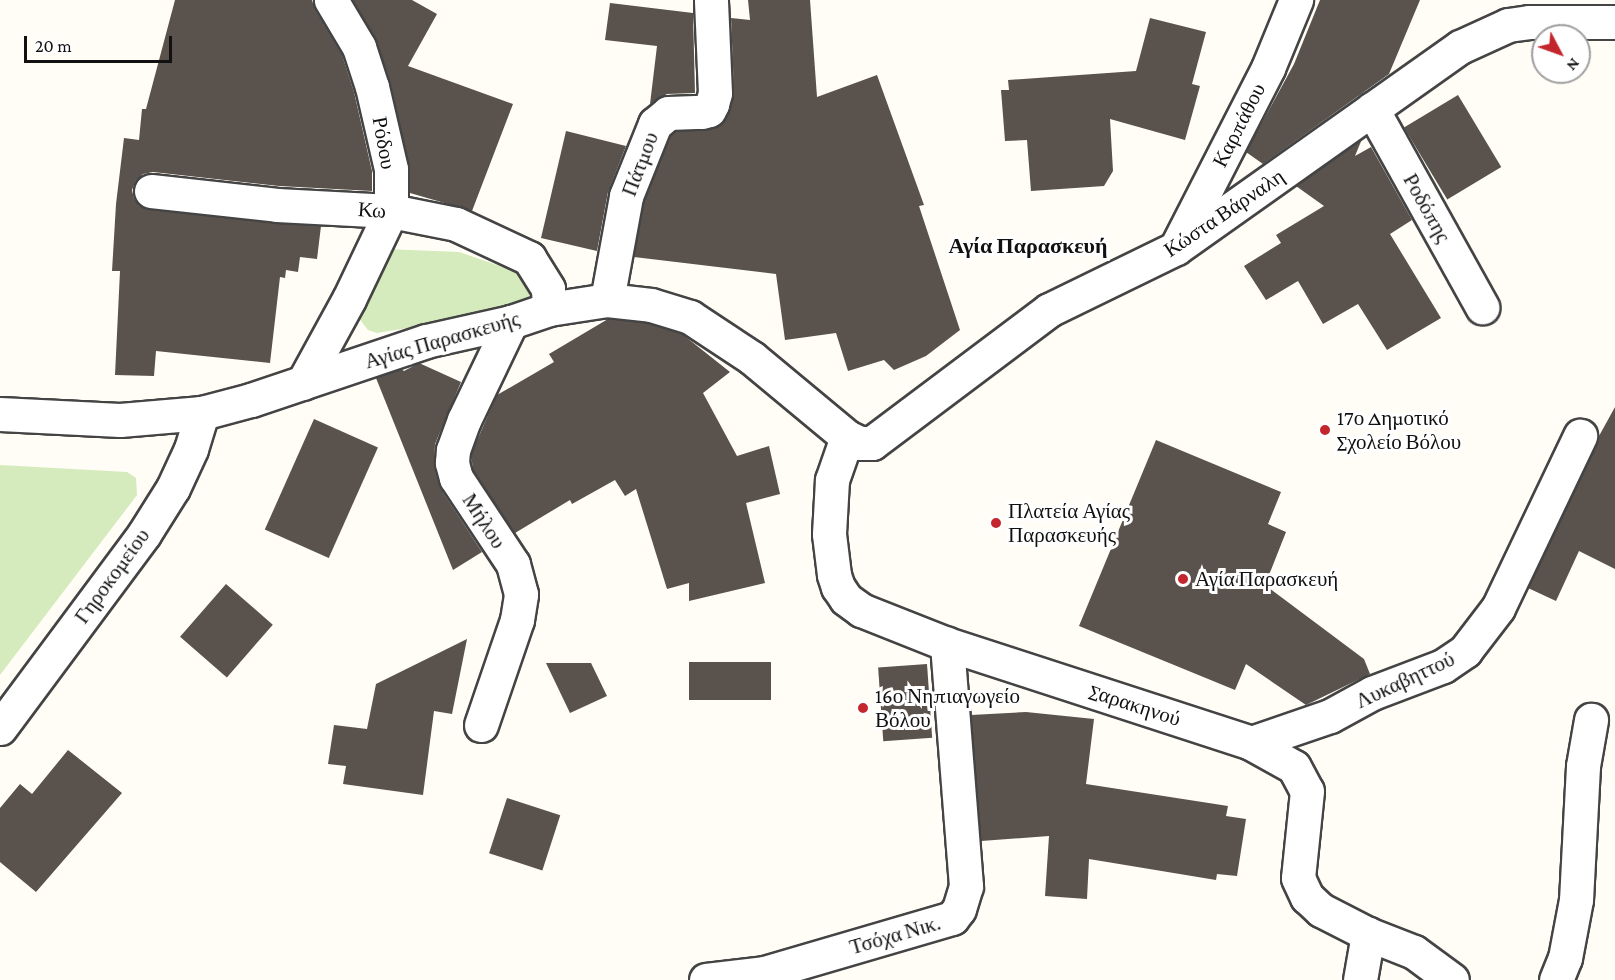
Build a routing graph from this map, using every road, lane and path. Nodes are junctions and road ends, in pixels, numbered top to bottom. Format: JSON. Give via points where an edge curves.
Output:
{"nodes":[{"id":1,"x":331,"y":0,"type":"edge"},
{"id":2,"x":711,"y":0,"type":"edge"},
{"id":3,"x":1296,"y":0,"type":"edge"},
{"id":4,"x":1615,"y":22,"type":"edge"},
{"id":5,"x":1372,"y":110,"type":"junction"},
{"id":6,"x":151,"y":191,"type":"dead end"},
{"id":7,"x":391,"y":211,"type":"junction"},
{"id":8,"x":1176,"y":248,"type":"junction"},
{"id":9,"x":607,"y":300,"type":"junction"},
{"id":10,"x":1482,"y":307,"type":"dead end"},
{"id":11,"x":549,"y":309,"type":"junction"},
{"id":12,"x":511,"y":322,"type":"junction"},
{"id":13,"x":303,"y":383,"type":"junction"},
{"id":14,"x":202,"y":413,"type":"junction"},
{"id":15,"x":0,"y":414,"type":"edge"},
{"id":16,"x":1580,"y":436,"type":"dead end"},
{"id":17,"x":847,"y":437,"type":"junction"},
{"id":18,"x":947,"y":644,"type":"junction"},
{"id":19,"x":1591,"y":720,"type":"dead end"},
{"id":20,"x":481,"y":725,"type":"dead end"},
{"id":21,"x":0,"y":728,"type":"edge"},
{"id":22,"x":1251,"y":743,"type":"junction"},
{"id":23,"x":1368,"y":934,"type":"junction"},
{"id":24,"x":706,"y":980,"type":"edge"},
{"id":25,"x":1360,"y":980,"type":"edge"},
{"id":26,"x":1452,"y":980,"type":"edge"},
{"id":27,"x":1556,"y":980,"type":"edge"}],
"edges":[{"from":1,"to":7,"type":"street","name":"Ρόδου","via":[[358,47],[372,87],[391,169]]},
{"from":2,"to":9,"type":"street","name":"Πάτμου","via":[[715,93],[712,104],[702,112],[668,113],[655,123],[626,196]]},
{"from":3,"to":8,"type":"street","name":"Καρπάθου","via":[[1268,68]]},
{"from":4,"to":5,"type":"street","name":"Κώστα Βάρναλη","via":[[1508,25],[1460,47]]},
{"from":5,"to":8,"type":"street","name":"Κώστα Βάρναλη"},
{"from":5,"to":10,"type":"street","name":"Ροδόπης"},
{"from":6,"to":7,"type":"street","name":"Κω","via":[[277,205]]},
{"from":7,"to":11,"type":"street","name":"Κω","via":[[456,224],[529,258],[548,289]]},
{"from":7,"to":13,"type":"street","name":"Ρόδου"},
{"from":8,"to":17,"type":"street","name":"Κώστα Βάρναλη","via":[[1049,310],[879,441],[866,444]]},
{"from":9,"to":11,"type":"street","name":"Αγίας Παρασκευής"},
{"from":9,"to":17,"type":"street","name":"Αγίας Παρασκευής","via":[[675,311],[706,326],[752,358]]},
{"from":11,"to":12,"type":"street","name":"Αγίας Παρασκευής"},
{"from":12,"to":13,"type":"street","name":"Αγίας Παρασκευής","via":[[426,341]]},
{"from":12,"to":20,"type":"street","name":"Μήλου","via":[[464,420],[452,463],[456,478],[513,564],[521,594],[517,620]]},
{"from":13,"to":14,"type":"street","name":"Αγίας Παρασκευής"},
{"from":14,"to":15,"type":"street","name":"Αγίας Παρασκευής","via":[[120,420]]},
{"from":14,"to":21,"type":"street","name":"Γηροκομείου","via":[[173,488],[144,534]]},
{"from":16,"to":22,"type":"street","name":"Λυκαβηττού","via":[[1498,608],[1466,651],[1443,666],[1372,693],[1330,716]]},
{"from":17,"to":18,"type":"street","name":"Σαρακηνού","via":[[832,480],[830,502],[829,534],[838,587],[861,610]]},
{"from":18,"to":22,"type":"street","name":"Σαρακηνού"},
{"from":18,"to":24,"type":"street","name":"Τσόχα Νικ.","via":[[966,886],[959,909],[952,918],[764,973]]},
{"from":19,"to":27,"type":"street","via":[[1583,766],[1576,900],[1566,958]]},
{"from":22,"to":23,"type":"street","name":"Σαρακηνού","via":[[1294,767],[1305,784],[1307,803],[1298,878],[1306,897],[1321,910]]},
{"from":23,"to":25,"type":"street"},
{"from":23,"to":26,"type":"street","name":"Σαρακηνού","via":[[1414,952]]}]}
